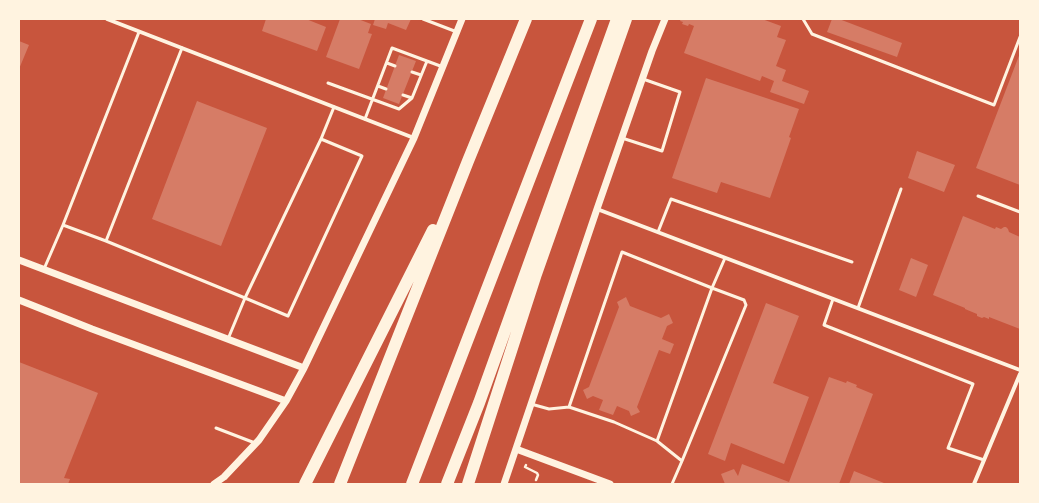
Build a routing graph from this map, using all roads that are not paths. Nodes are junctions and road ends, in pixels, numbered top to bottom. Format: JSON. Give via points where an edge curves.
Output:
{"nodes":[{"id":1,"x":107,"y":19,"type":"edge"},
{"id":2,"x":423,"y":19,"type":"edge"},
{"id":3,"x":462,"y":19,"type":"edge"},
{"id":4,"x":526,"y":19,"type":"edge"},
{"id":5,"x":591,"y":19,"type":"edge"},
{"id":6,"x":617,"y":19,"type":"edge"},
{"id":7,"x":626,"y":19,"type":"edge"},
{"id":8,"x":665,"y":19,"type":"edge"},
{"id":9,"x":803,"y":19,"type":"edge"},
{"id":10,"x":139,"y":32,"type":"junction"},
{"id":11,"x":457,"y":32,"type":"junction"},
{"id":12,"x":1020,"y":37,"type":"edge"},
{"id":13,"x":182,"y":48,"type":"junction"},
{"id":14,"x":427,"y":61,"type":"junction"},
{"id":15,"x":387,"y":63,"type":"junction"},
{"id":16,"x":395,"y":66,"type":"dead end"},
{"id":17,"x":443,"y":67,"type":"junction"},
{"id":18,"x":412,"y":72,"type":"dead end"},
{"id":19,"x":421,"y":75,"type":"junction"},
{"id":20,"x":643,"y":79,"type":"junction"},
{"id":21,"x":328,"y":83,"type":"dead end"},
{"id":22,"x":378,"y":86,"type":"junction"},
{"id":23,"x":386,"y":89,"type":"dead end"},
{"id":24,"x":403,"y":95,"type":"dead end"},
{"id":25,"x":412,"y":98,"type":"junction"},
{"id":26,"x":373,"y":100,"type":"junction"},
{"id":27,"x":334,"y":106,"type":"junction"},
{"id":28,"x":365,"y":119,"type":"junction"},
{"id":29,"x":414,"y":138,"type":"junction"},
{"id":30,"x":622,"y":138,"type":"junction"},
{"id":31,"x":321,"y":139,"type":"junction"},
{"id":32,"x":468,"y":162,"type":"junction"},
{"id":33,"x":901,"y":189,"type":"dead end"},
{"id":34,"x":978,"y":196,"type":"dead end"},
{"id":35,"x":597,"y":209,"type":"junction"},
{"id":36,"x":1020,"y":212,"type":"edge"},
{"id":37,"x":63,"y":225,"type":"junction"},
{"id":38,"x":658,"y":232,"type":"junction"},
{"id":39,"x":106,"y":241,"type":"junction"},
{"id":40,"x":725,"y":258,"type":"junction"},
{"id":41,"x":19,"y":260,"type":"edge"},
{"id":42,"x":852,"y":262,"type":"dead end"},
{"id":43,"x":44,"y":270,"type":"junction"},
{"id":44,"x":712,"y":288,"type":"junction"},
{"id":45,"x":245,"y":298,"type":"junction"},
{"id":46,"x":833,"y":299,"type":"junction"},
{"id":47,"x":19,"y":300,"type":"edge"},
{"id":48,"x":858,"y":308,"type":"junction"},
{"id":49,"x":228,"y":339,"type":"junction"},
{"id":50,"x":304,"y":368,"type":"junction"},
{"id":51,"x":1020,"y":370,"type":"edge"},
{"id":52,"x":1020,"y":374,"type":"edge"},
{"id":53,"x":286,"y":401,"type":"junction"},
{"id":54,"x":531,"y":404,"type":"junction"},
{"id":55,"x":569,"y":407,"type":"junction"},
{"id":56,"x":216,"y":428,"type":"dead end"},
{"id":57,"x":657,"y":441,"type":"junction"},
{"id":58,"x":256,"y":443,"type":"junction"},
{"id":59,"x":516,"y":449,"type":"junction"},
{"id":60,"x":984,"y":460,"type":"junction"},
{"id":61,"x":682,"y":461,"type":"junction"},
{"id":62,"x":601,"y":482,"type":"edge"},
{"id":63,"x":214,"y":484,"type":"edge"},
{"id":64,"x":305,"y":484,"type":"edge"},
{"id":65,"x":340,"y":484,"type":"edge"},
{"id":66,"x":412,"y":484,"type":"edge"},
{"id":67,"x":447,"y":484,"type":"edge"},
{"id":68,"x":468,"y":484,"type":"edge"},
{"id":69,"x":505,"y":484,"type":"edge"},
{"id":70,"x":610,"y":484,"type":"edge"},
{"id":71,"x":672,"y":484,"type":"edge"},
{"id":72,"x":974,"y":484,"type":"edge"}],
"edges":[{"from":1,"to":10,"type":"street"},
{"from":2,"to":11,"type":"lane"},
{"from":3,"to":11,"type":"street"},
{"from":4,"to":32,"type":"highway"},
{"from":5,"to":66,"type":"highway"},
{"from":6,"to":67,"type":"highway","via":[[479,403]]},
{"from":7,"to":68,"type":"highway","via":[[536,274]]},
{"from":8,"to":20,"type":"street"},
{"from":9,"to":12,"type":"lane","via":[[812,34],[994,105]]},
{"from":10,"to":13,"type":"street"},
{"from":10,"to":37,"type":"lane"},
{"from":11,"to":17,"type":"street"},
{"from":13,"to":27,"type":"street"},
{"from":13,"to":39,"type":"lane"},
{"from":14,"to":15,"type":"lane","via":[[392,48]]},
{"from":14,"to":17,"type":"lane"},
{"from":14,"to":19,"type":"lane"},
{"from":15,"to":16,"type":"lane"},
{"from":15,"to":22,"type":"lane"},
{"from":17,"to":29,"type":"street"},
{"from":18,"to":19,"type":"lane"},
{"from":19,"to":25,"type":"lane"},
{"from":20,"to":30,"type":"street"},
{"from":20,"to":30,"type":"lane","via":[[680,92],[662,151]]},
{"from":21,"to":26,"type":"lane"},
{"from":22,"to":23,"type":"lane"},
{"from":22,"to":26,"type":"lane"},
{"from":24,"to":25,"type":"lane"},
{"from":25,"to":26,"type":"lane","via":[[399,109]]},
{"from":26,"to":28,"type":"lane"},
{"from":27,"to":28,"type":"street"},
{"from":27,"to":31,"type":"lane"},
{"from":28,"to":29,"type":"street"},
{"from":29,"to":50,"type":"street"},
{"from":30,"to":35,"type":"street"},
{"from":31,"to":45,"type":"lane"},
{"from":31,"to":45,"type":"lane","via":[[362,156],[288,316]]},
{"from":32,"to":64,"type":"highway"},
{"from":32,"to":65,"type":"highway"},
{"from":33,"to":48,"type":"lane"},
{"from":34,"to":36,"type":"lane"},
{"from":35,"to":38,"type":"street"},
{"from":35,"to":54,"type":"street"},
{"from":37,"to":39,"type":"lane"},
{"from":37,"to":43,"type":"lane"},
{"from":38,"to":40,"type":"street"},
{"from":38,"to":42,"type":"lane","via":[[671,199]]},
{"from":39,"to":45,"type":"lane"},
{"from":40,"to":44,"type":"lane"},
{"from":40,"to":46,"type":"street"},
{"from":41,"to":43,"type":"street"},
{"from":43,"to":49,"type":"street"},
{"from":44,"to":55,"type":"lane","via":[[622,252]]},
{"from":44,"to":57,"type":"lane"},
{"from":44,"to":61,"type":"lane","via":[[744,300],[746,305]]},
{"from":45,"to":49,"type":"lane"},
{"from":46,"to":48,"type":"street"},
{"from":46,"to":60,"type":"lane","via":[[824,325],[973,384],[948,448]]},
{"from":47,"to":53,"type":"street"},
{"from":48,"to":51,"type":"street"},
{"from":49,"to":50,"type":"street"},
{"from":50,"to":53,"type":"street"},
{"from":52,"to":60,"type":"street"},
{"from":53,"to":58,"type":"street"},
{"from":54,"to":55,"type":"lane","via":[[549,409]]},
{"from":54,"to":59,"type":"street"},
{"from":55,"to":57,"type":"lane","via":[[614,422]]},
{"from":56,"to":58,"type":"lane"},
{"from":57,"to":61,"type":"lane"},
{"from":58,"to":63,"type":"street"},
{"from":59,"to":62,"type":"street"},
{"from":59,"to":69,"type":"street"},
{"from":60,"to":72,"type":"street"},
{"from":61,"to":71,"type":"lane"},
{"from":62,"to":70,"type":"street"}]}
